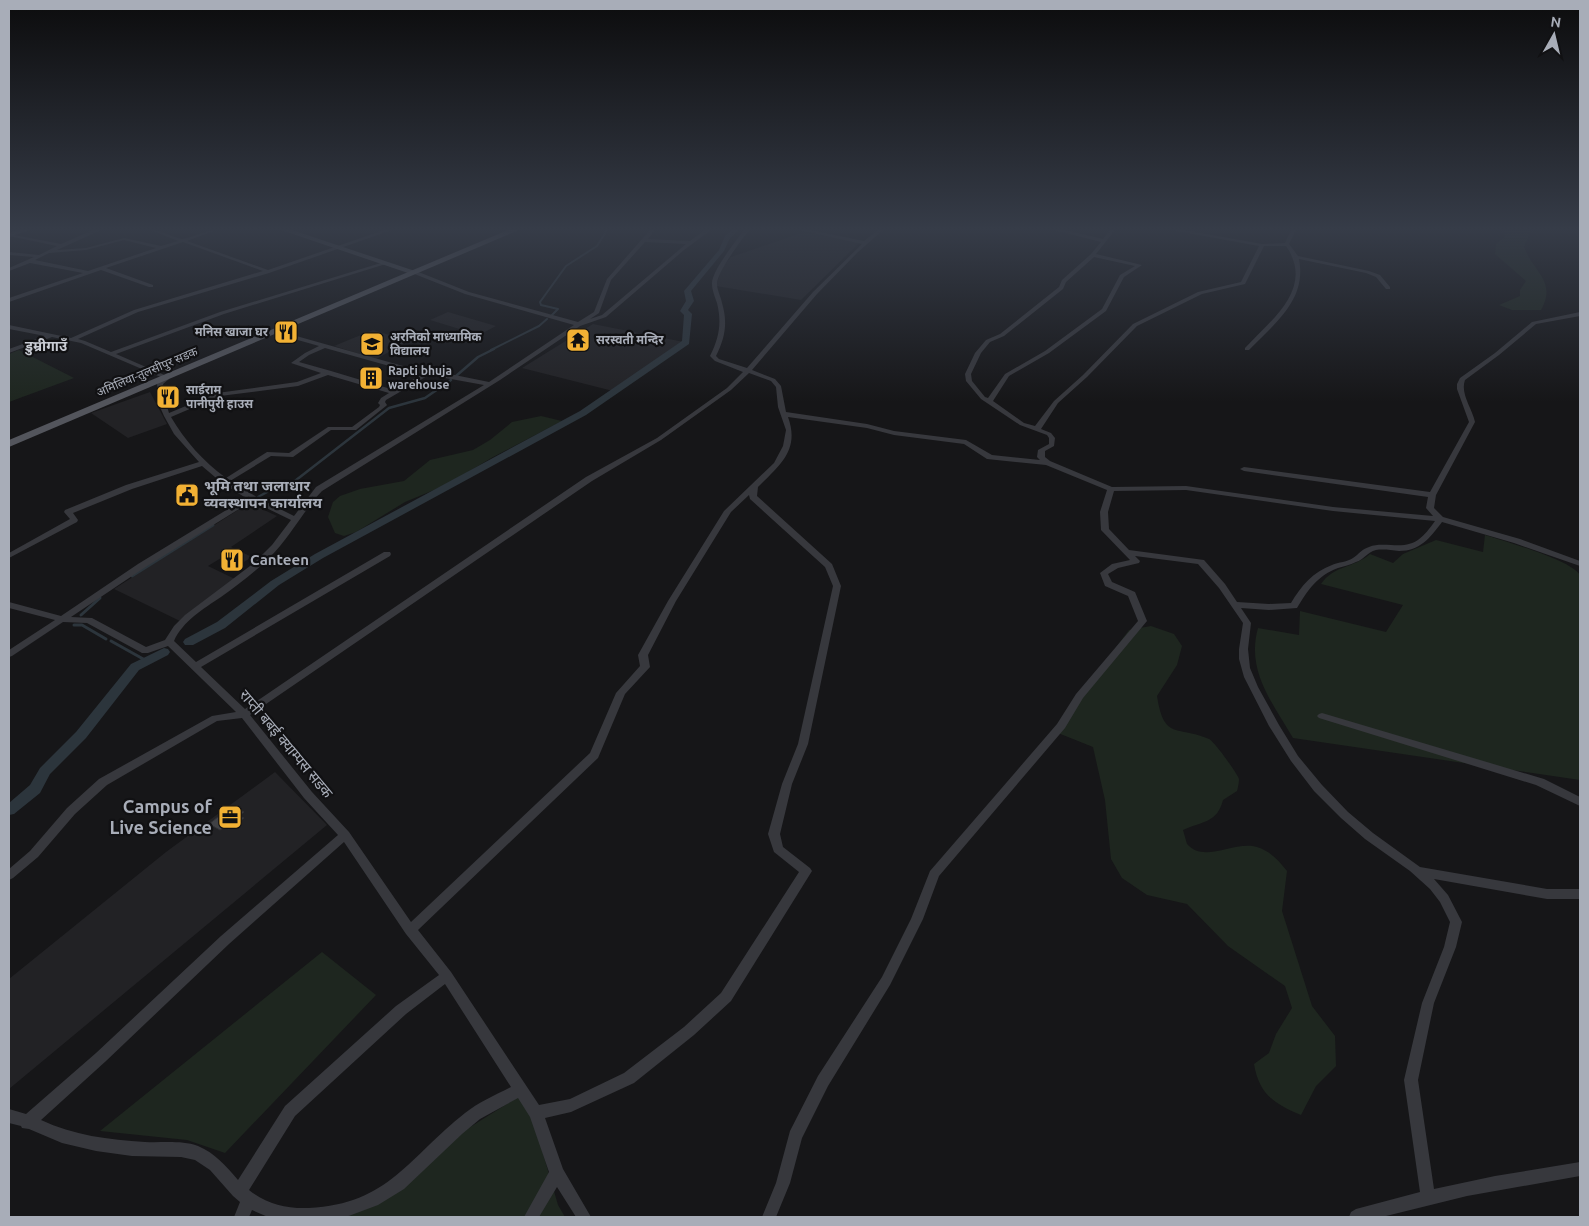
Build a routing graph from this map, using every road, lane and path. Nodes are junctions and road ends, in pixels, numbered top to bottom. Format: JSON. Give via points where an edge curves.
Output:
{"nodes":[{"id":1,"x":45,"y":287,"type":"edge"},
{"id":2,"x":215,"y":287,"type":"edge"},
{"id":3,"x":306,"y":287,"type":"edge"},
{"id":4,"x":379,"y":287,"type":"edge"},
{"id":5,"x":452,"y":287,"type":"edge"},
{"id":6,"x":607,"y":287,"type":"edge"},
{"id":7,"x":637,"y":287,"type":"edge"},
{"id":8,"x":716,"y":287,"type":"edge"},
{"id":9,"x":821,"y":287,"type":"edge"},
{"id":10,"x":1061,"y":287,"type":"edge"},
{"id":11,"x":1116,"y":287,"type":"edge"},
{"id":12,"x":1225,"y":287,"type":"edge"},
{"id":13,"x":1298,"y":287,"type":"edge"},
{"id":14,"x":9,"y":300,"type":"edge"},
{"id":15,"x":1580,"y":314,"type":"edge"},
{"id":16,"x":581,"y":325,"type":"junction"},
{"id":17,"x":9,"y":327,"type":"edge"},
{"id":18,"x":275,"y":332,"type":"junction"},
{"id":19,"x":50,"y":336,"type":"junction"},
{"id":20,"x":73,"y":339,"type":"junction"},
{"id":21,"x":324,"y":346,"type":"junction"},
{"id":22,"x":1247,"y":349,"type":"dead end"},
{"id":23,"x":9,"y":351,"type":"edge"},
{"id":24,"x":112,"y":354,"type":"junction"},
{"id":25,"x":748,"y":371,"type":"junction"},
{"id":26,"x":329,"y":372,"type":"junction"},
{"id":27,"x":430,"y":372,"type":"junction"},
{"id":28,"x":167,"y":378,"type":"junction"},
{"id":29,"x":489,"y":384,"type":"junction"},
{"id":30,"x":394,"y":392,"type":"junction"},
{"id":31,"x":989,"y":402,"type":"junction"},
{"id":32,"x":783,"y":414,"type":"junction"},
{"id":33,"x":168,"y":416,"type":"junction"},
{"id":34,"x":1036,"y":430,"type":"junction"},
{"id":35,"x":9,"y":444,"type":"edge"},
{"id":36,"x":203,"y":462,"type":"junction"},
{"id":37,"x":1047,"y":463,"type":"junction"},
{"id":38,"x":1244,"y":469,"type":"dead end"},
{"id":39,"x":225,"y":481,"type":"junction"},
{"id":40,"x":754,"y":486,"type":"junction"},
{"id":41,"x":1110,"y":489,"type":"junction"},
{"id":42,"x":1432,"y":495,"type":"junction"},
{"id":43,"x":252,"y":498,"type":"junction"},
{"id":44,"x":295,"y":519,"type":"junction"},
{"id":45,"x":1440,"y":519,"type":"junction"},
{"id":46,"x":1126,"y":552,"type":"junction"},
{"id":47,"x":387,"y":554,"type":"dead end"},
{"id":48,"x":9,"y":556,"type":"edge"},
{"id":49,"x":1580,"y":564,"type":"edge"},
{"id":50,"x":1236,"y":605,"type":"junction"},
{"id":51,"x":9,"y":606,"type":"edge"},
{"id":52,"x":63,"y":620,"type":"junction"},
{"id":53,"x":169,"y":642,"type":"junction"},
{"id":54,"x":9,"y":654,"type":"edge"},
{"id":55,"x":196,"y":666,"type":"junction"},
{"id":56,"x":244,"y":714,"type":"junction"},
{"id":57,"x":1322,"y":716,"type":"dead end"},
{"id":58,"x":1580,"y":802,"type":"edge"},
{"id":59,"x":345,"y":835,"type":"junction"},
{"id":60,"x":1416,"y":871,"type":"junction"},
{"id":61,"x":9,"y":875,"type":"edge"},
{"id":62,"x":1580,"y":894,"type":"edge"},
{"id":63,"x":410,"y":930,"type":"junction"},
{"id":64,"x":448,"y":976,"type":"junction"},
{"id":65,"x":521,"y":1089,"type":"junction"},
{"id":66,"x":536,"y":1113,"type":"junction"},
{"id":67,"x":9,"y":1116,"type":"edge"},
{"id":68,"x":27,"y":1123,"type":"junction"},
{"id":69,"x":1580,"y":1169,"type":"edge"},
{"id":70,"x":558,"y":1173,"type":"junction"},
{"id":71,"x":244,"y":1196,"type":"junction"},
{"id":72,"x":1428,"y":1196,"type":"junction"},
{"id":73,"x":241,"y":1217,"type":"edge"},
{"id":74,"x":530,"y":1217,"type":"edge"},
{"id":75,"x":584,"y":1217,"type":"edge"},
{"id":76,"x":769,"y":1217,"type":"edge"},
{"id":77,"x":1356,"y":1217,"type":"edge"}],
"edges":[{"from":1,"to":14,"type":"street"},
{"from":2,"to":20,"type":"street","via":[[136,310]]},
{"from":3,"to":24,"type":"street","via":[[234,309]]},
{"from":4,"to":18,"type":"main road","name":"अमिलिया-तुलसीपुर सडक"},
{"from":5,"to":16,"type":"street"},
{"from":6,"to":16,"type":"street","via":[[596,313]]},
{"from":7,"to":16,"type":"street","via":[[604,316]]},
{"from":8,"to":25,"type":"street","via":[[724,328],[713,356]]},
{"from":9,"to":25,"type":"street"},
{"from":10,"to":31,"type":"street","via":[[1002,336],[988,341],[978,353],[968,374],[969,381]]},
{"from":11,"to":31,"type":"street","via":[[1104,310],[1047,352],[1007,375]]},
{"from":12,"to":34,"type":"street","via":[[1200,293],[1135,325],[1056,402]]},
{"from":13,"to":22,"type":"street","via":[[1295,297]]},
{"from":15,"to":42,"type":"street","via":[[1534,323],[1462,379],[1460,390],[1472,422]]},
{"from":16,"to":29,"type":"street"},
{"from":17,"to":19,"type":"street"},
{"from":18,"to":21,"type":"street"},
{"from":18,"to":28,"type":"main road","name":"अमिलिया-तुलसीपुर सडक"},
{"from":19,"to":20,"type":"street"},
{"from":19,"to":23,"type":"street"},
{"from":20,"to":24,"type":"street"},
{"from":21,"to":26,"type":"street","via":[[294,363]]},
{"from":21,"to":27,"type":"street","via":[[402,368]]},
{"from":24,"to":28,"type":"street"},
{"from":25,"to":32,"type":"street","via":[[773,380],[779,387]]},
{"from":25,"to":56,"type":"street","via":[[729,389],[659,439],[589,479]]},
{"from":26,"to":30,"type":"street"},
{"from":26,"to":33,"type":"street","via":[[298,384],[219,394]]},
{"from":27,"to":29,"type":"street"},
{"from":27,"to":30,"type":"street"},
{"from":28,"to":33,"type":"street","via":[[160,384],[160,396]]},
{"from":28,"to":35,"type":"main road","name":"अमिलिया-तुलसीपुर सडक"},
{"from":29,"to":44,"type":"street","via":[[320,489]]},
{"from":30,"to":39,"type":"street","via":[[383,399],[381,408],[354,429],[330,428],[290,455],[270,454]]},
{"from":31,"to":34,"type":"street"},
{"from":32,"to":37,"type":"street","via":[[947,439],[971,445],[990,457]]},
{"from":32,"to":40,"type":"street","via":[[789,430],[787,446],[777,464]]},
{"from":33,"to":36,"type":"street"},
{"from":34,"to":37,"type":"street","via":[[1052,438],[1052,446],[1042,450],[1041,457]]},
{"from":36,"to":39,"type":"street"},
{"from":36,"to":48,"type":"street","via":[[68,512],[74,520]]},
{"from":37,"to":41,"type":"street"},
{"from":38,"to":42,"type":"street"},
{"from":39,"to":43,"type":"street"},
{"from":40,"to":63,"type":"street","via":[[728,511],[672,601],[643,655],[645,667],[621,694],[594,755]]},
{"from":40,"to":66,"type":"street","via":[[753,497],[829,566],[837,586],[803,744],[787,784],[774,834],[778,849],[806,871],[726,997],[689,1031],[629,1078],[571,1105]]},
{"from":41,"to":45,"type":"street","via":[[1186,488],[1333,509]]},
{"from":41,"to":46,"type":"street","via":[[1104,512],[1105,530]]},
{"from":42,"to":45,"type":"street","via":[[1430,508]]},
{"from":43,"to":44,"type":"street"},
{"from":43,"to":52,"type":"street","via":[[141,566]]},
{"from":44,"to":53,"type":"street","via":[[264,560],[190,616]]},
{"from":45,"to":49,"type":"street","via":[[1517,541]]},
{"from":45,"to":50,"type":"street","via":[[1419,544],[1407,548],[1373,547],[1362,551],[1356,560],[1333,565],[1303,588],[1294,606]]},
{"from":46,"to":50,"type":"street","via":[[1200,562]]},
{"from":46,"to":76,"type":"street","via":[[1136,561],[1115,566],[1104,573],[1108,584],[1132,594],[1143,621],[1079,696],[1061,726],[934,874],[917,919],[886,981],[823,1082],[795,1136]]},
{"from":47,"to":55,"type":"street"},
{"from":50,"to":60,"type":"street","via":[[1246,623],[1242,646],[1246,672],[1283,742],[1315,787],[1358,828]]},
{"from":51,"to":52,"type":"street"},
{"from":52,"to":53,"type":"street","via":[[89,620],[145,651]]},
{"from":52,"to":54,"type":"street"},
{"from":53,"to":55,"type":"street","name":"राप्ती बबई क्याम्पस सडक"},
{"from":55,"to":56,"type":"street","name":"राप्ती बबई क्याम्पस सडक"},
{"from":56,"to":59,"type":"street","name":"राप्ती बबई क्याम्पस सडक","via":[[308,795]]},
{"from":56,"to":61,"type":"street","via":[[215,718],[104,782]]},
{"from":57,"to":58,"type":"street","via":[[1540,782]]},
{"from":59,"to":63,"type":"street","name":"राप्ती बबई क्याम्पस सडक"},
{"from":59,"to":68,"type":"street","via":[[218,946]]},
{"from":60,"to":62,"type":"street","via":[[1547,894]]},
{"from":60,"to":72,"type":"street","via":[[1442,895],[1456,922],[1428,1003],[1412,1080]]},
{"from":63,"to":64,"type":"street","name":"राप्ती बबई क्याम्पस सडक"},
{"from":64,"to":65,"type":"street","name":"राप्ती बबई क्याम्पस सडक"},
{"from":64,"to":71,"type":"street","via":[[401,1010],[290,1111]]},
{"from":65,"to":66,"type":"street","name":"राप्ती बबई क्याम्पस सडक"},
{"from":65,"to":71,"type":"street","via":[[468,1119],[397,1183],[375,1199],[354,1208],[290,1216],[274,1213]]},
{"from":66,"to":70,"type":"street","name":"राप्ती बबई क्याम्पस सडक"},
{"from":67,"to":68,"type":"street"},
{"from":68,"to":71,"type":"street","via":[[89,1142],[130,1149],[197,1153],[215,1165]]},
{"from":69,"to":72,"type":"street","via":[[1509,1179]]},
{"from":70,"to":74,"type":"street"},
{"from":70,"to":75,"type":"street","name":"राप्ती बबई क्याम्पस सडक"},
{"from":71,"to":73,"type":"street"},
{"from":72,"to":77,"type":"street"}]}
